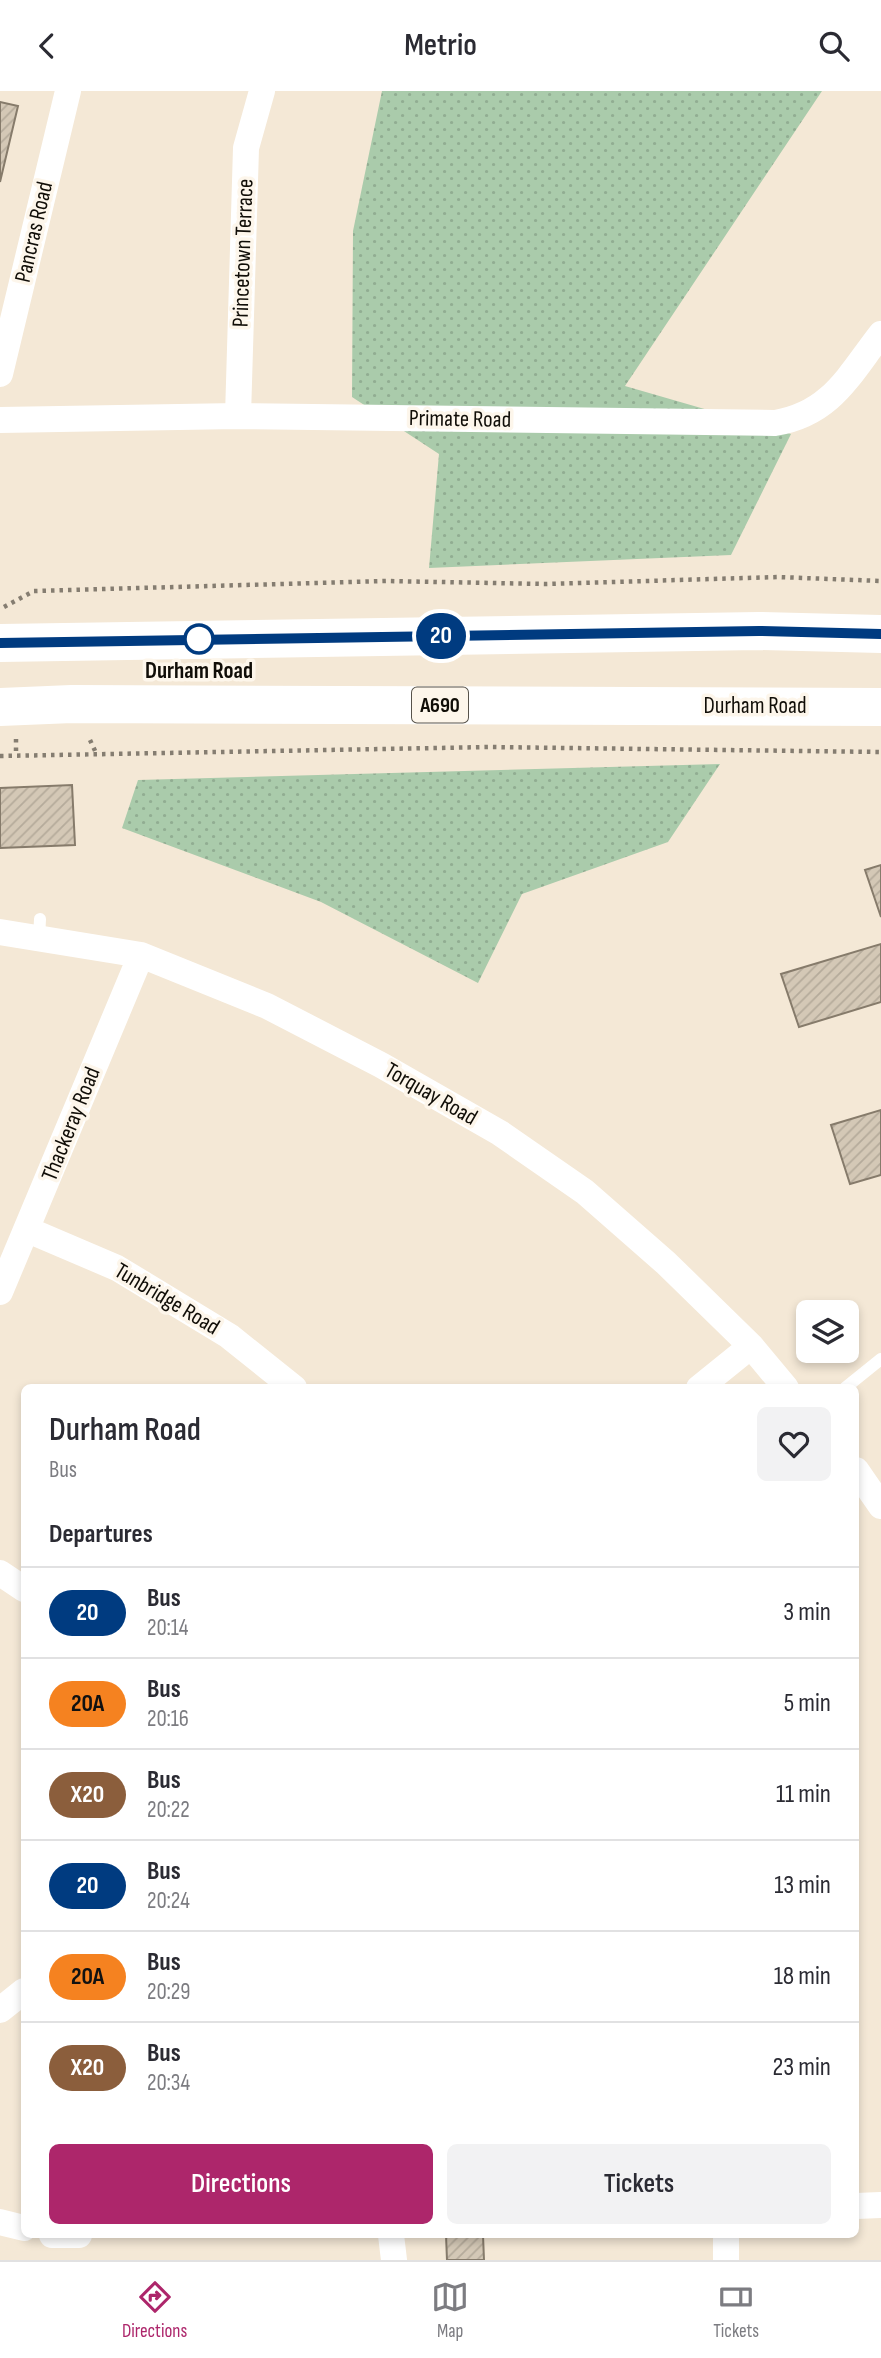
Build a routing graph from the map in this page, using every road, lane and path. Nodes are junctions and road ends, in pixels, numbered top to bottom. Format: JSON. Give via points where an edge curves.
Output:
{"nodes":[{"id":1,"x":68,"y":91,"type":"edge"},
{"id":2,"x":262,"y":91,"type":"edge"},
{"id":3,"x":881,"y":334,"type":"edge"},
{"id":4,"x":0,"y":374,"type":"edge"},
{"id":5,"x":238,"y":416,"type":"junction"},
{"id":6,"x":0,"y":420,"type":"edge"},
{"id":7,"x":881,"y":581,"type":"edge"},
{"id":8,"x":8,"y":608,"type":"edge"},
{"id":9,"x":881,"y":634,"type":"edge"},
{"id":10,"x":55,"y":641,"type":"junction"},
{"id":11,"x":0,"y":643,"type":"edge"},
{"id":12,"x":0,"y":707,"type":"edge"},
{"id":13,"x":881,"y":707,"type":"edge"},
{"id":14,"x":881,"y":751,"type":"edge"},
{"id":15,"x":0,"y":756,"type":"edge"},
{"id":16,"x":0,"y":932,"type":"edge"},
{"id":17,"x":141,"y":955,"type":"junction"},
{"id":18,"x":28,"y":1230,"type":"junction"},
{"id":19,"x":0,"y":1292,"type":"edge"},
{"id":20,"x":751,"y":1346,"type":"junction"},
{"id":21,"x":881,"y":1359,"type":"edge"},
{"id":22,"x":289,"y":1384,"type":"edge"},
{"id":23,"x":704,"y":1384,"type":"edge"},
{"id":24,"x":783,"y":1384,"type":"edge"},
{"id":25,"x":850,"y":1384,"type":"edge"},
{"id":26,"x":859,"y":1474,"type":"edge"},
{"id":27,"x":881,"y":1506,"type":"edge"},
{"id":28,"x":0,"y":1573,"type":"edge"},
{"id":29,"x":21,"y":1587,"type":"edge"},
{"id":30,"x":21,"y":1993,"type":"edge"},
{"id":31,"x":0,"y":2010,"type":"edge"},
{"id":32,"x":881,"y":2205,"type":"edge"},
{"id":33,"x":859,"y":2206,"type":"edge"},
{"id":34,"x":0,"y":2222,"type":"edge"},
{"id":35,"x":21,"y":2227,"type":"edge"},
{"id":36,"x":391,"y":2238,"type":"edge"},
{"id":37,"x":726,"y":2238,"type":"edge"},
{"id":38,"x":394,"y":2260,"type":"edge"},
{"id":39,"x":726,"y":2260,"type":"edge"}],
"edges":[{"from":1,"to":4,"type":"street","name":"Pancras Road"},
{"from":2,"to":5,"type":"street","name":"Princetown Terrace","via":[[246,148]]},
{"from":3,"to":5,"type":"street","name":"Primate Road","via":[[830,400],[799,419],[775,423]]},
{"from":5,"to":6,"type":"street","name":"Primate Road"},
{"from":7,"to":8,"type":"path","via":[[778,577],[546,584],[386,581],[34,591]]},
{"from":8,"to":10,"type":"highway","via":[[24,630]]},
{"from":9,"to":10,"type":"highway","via":[[759,631]]},
{"from":10,"to":11,"type":"highway"},
{"from":12,"to":13,"type":"highway","name":"Durham Road","number":"A690"},
{"from":14,"to":15,"type":"path","via":[[490,747]]},
{"from":16,"to":17,"type":"street","name":"Torquay Road","via":[[39,929]]},
{"from":17,"to":18,"type":"street","name":"Thackeray Road"},
{"from":17,"to":20,"type":"street","name":"Torquay Road","via":[[267,1006],[500,1133],[585,1192]]},
{"from":18,"to":19,"type":"street","name":"Thackeray Road"},
{"from":18,"to":22,"type":"street","name":"Tunbridge Road","via":[[117,1268],[229,1336]]},
{"from":20,"to":23,"type":"street"},
{"from":20,"to":24,"type":"street","name":"Torquay Road"},
{"from":21,"to":25,"type":"lane"},
{"from":26,"to":27,"type":"street"},
{"from":28,"to":29,"type":"street"},
{"from":30,"to":31,"type":"street"},
{"from":32,"to":33,"type":"street"},
{"from":34,"to":35,"type":"street"},
{"from":36,"to":38,"type":"street"},
{"from":37,"to":39,"type":"street"}]}
